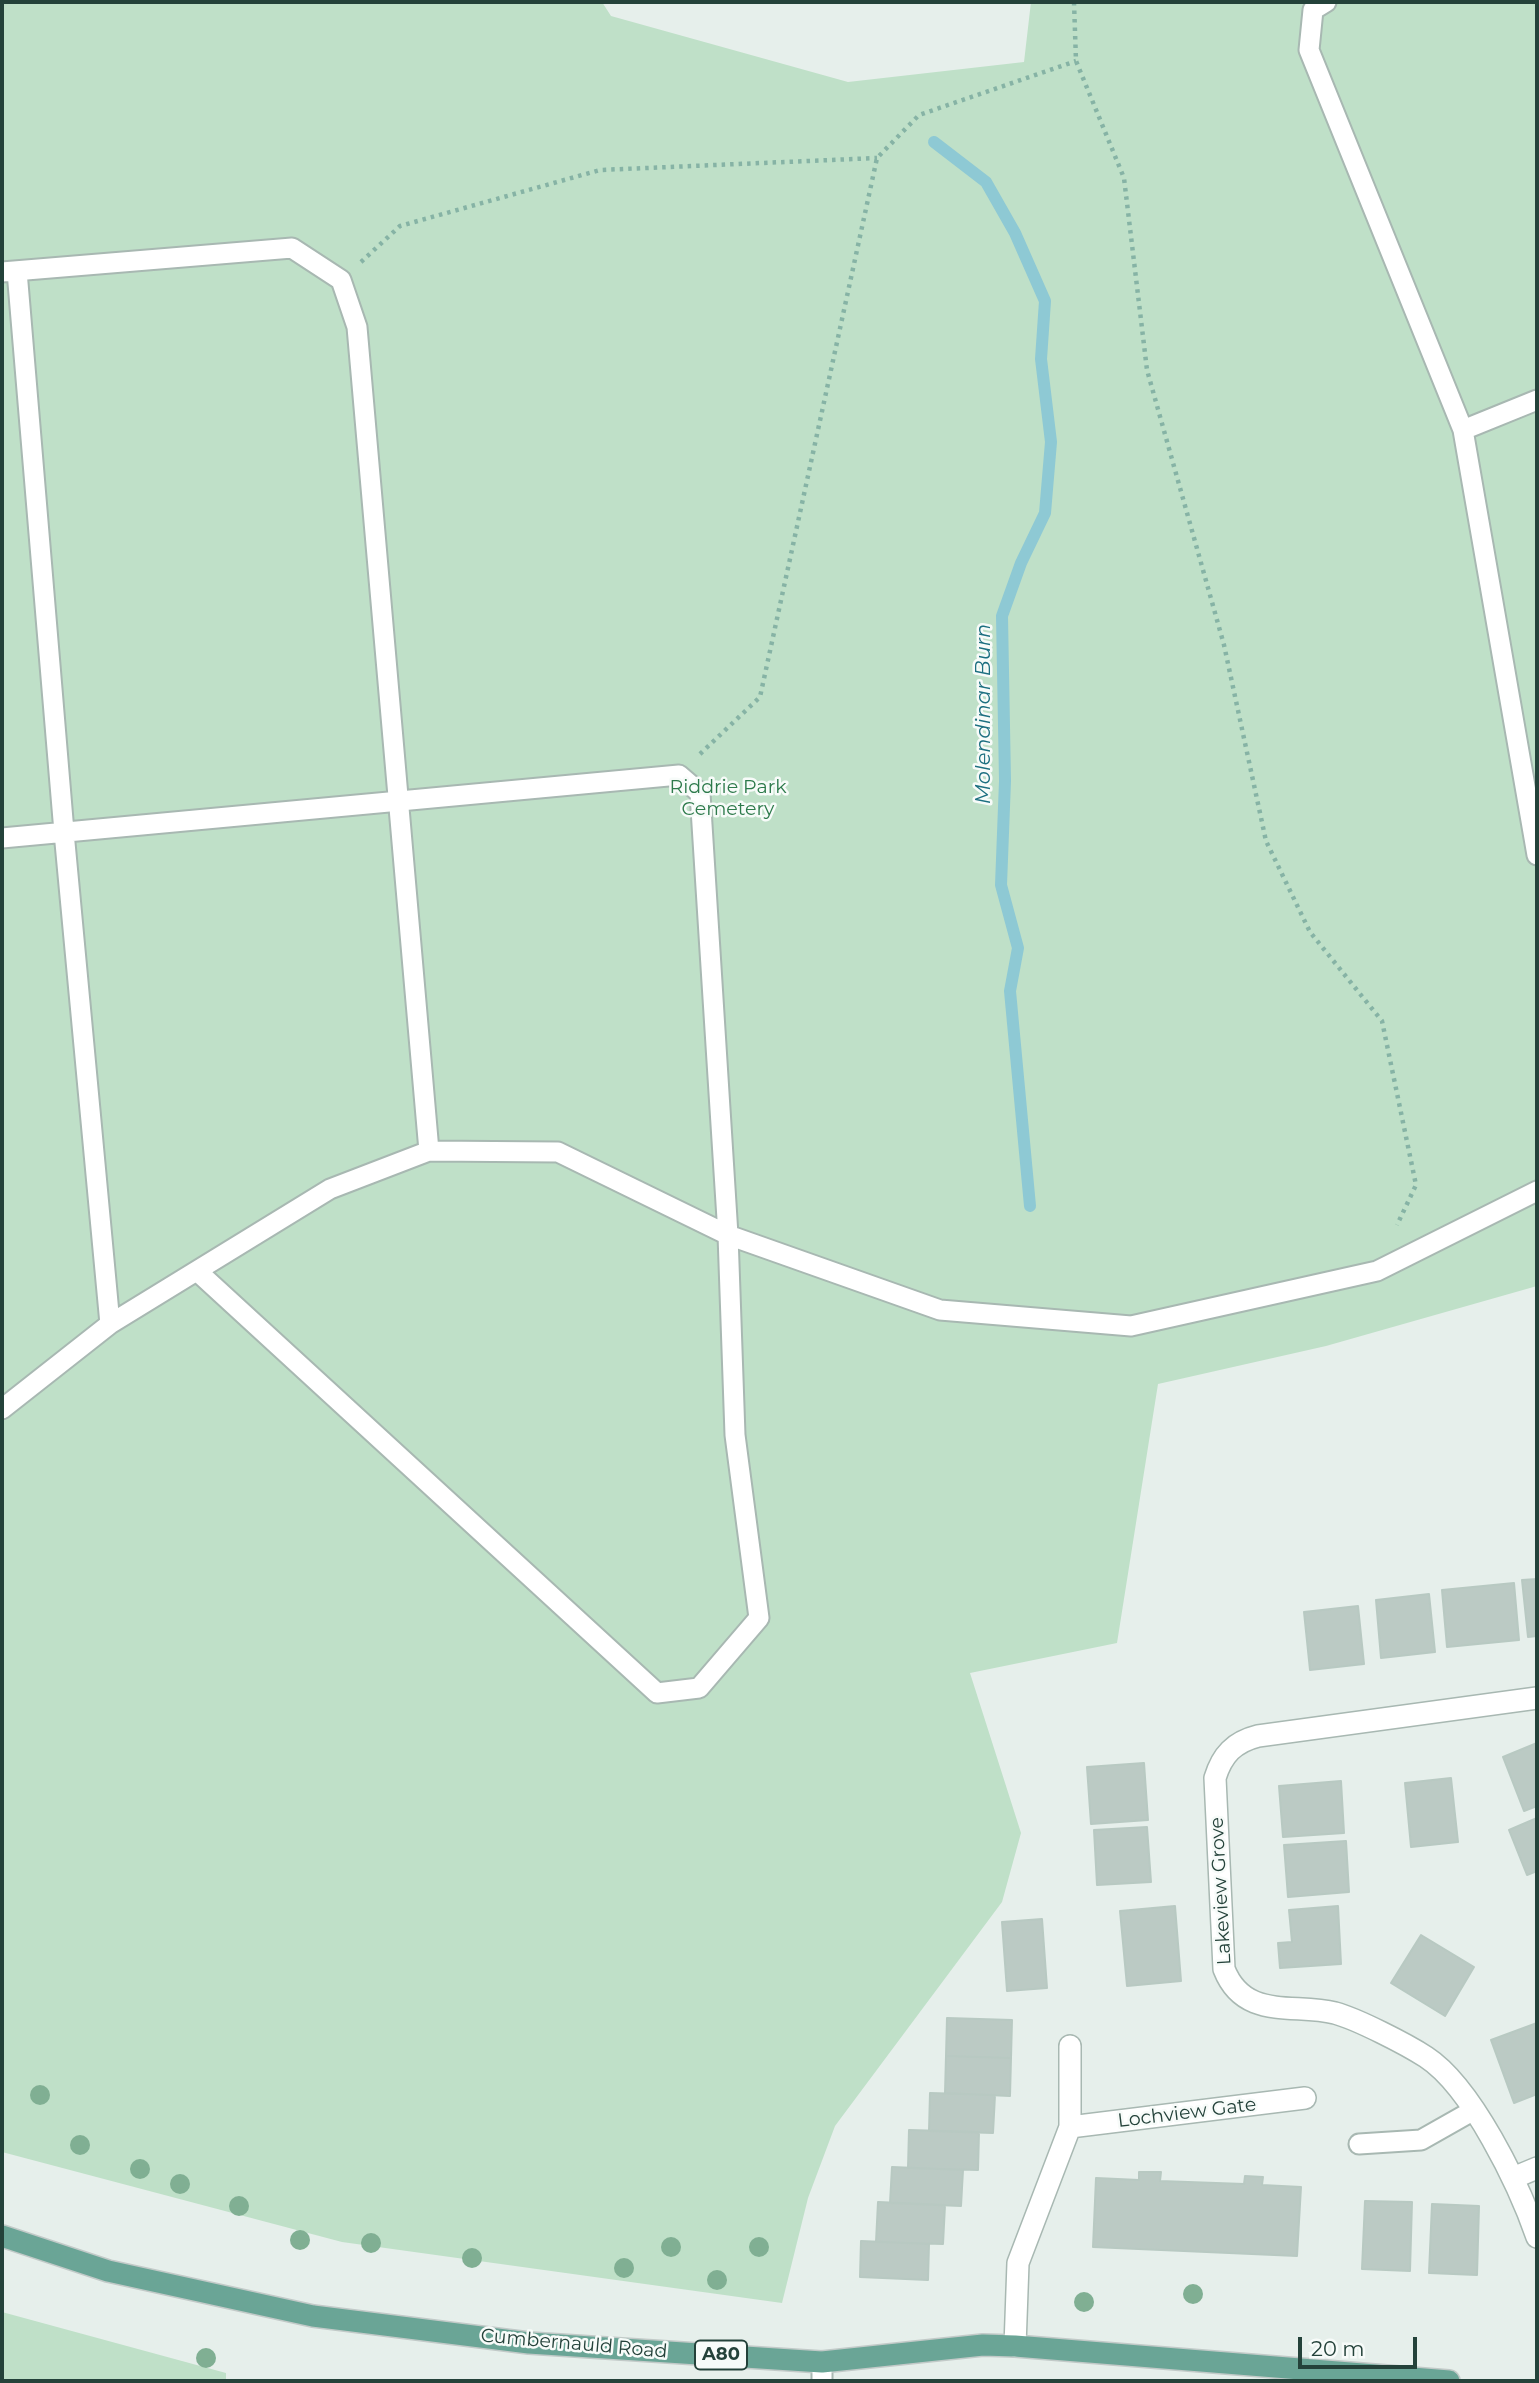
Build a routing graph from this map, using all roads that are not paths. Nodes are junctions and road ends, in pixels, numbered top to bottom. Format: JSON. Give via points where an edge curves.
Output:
{"nodes":[{"id":1,"x":1326,"y":2,"type":"edge"},
{"id":2,"x":10,"y":272,"type":"edge"},
{"id":3,"x":1537,"y":400,"type":"edge"},
{"id":4,"x":1463,"y":430,"type":"junction"},
{"id":5,"x":399,"y":801,"type":"junction"},
{"id":6,"x":64,"y":832,"type":"junction"},
{"id":7,"x":2,"y":838,"type":"edge"},
{"id":8,"x":1537,"y":855,"type":"edge"},
{"id":9,"x":429,"y":1151,"type":"junction"},
{"id":10,"x":1537,"y":1191,"type":"edge"},
{"id":11,"x":728,"y":1235,"type":"junction"},
{"id":12,"x":197,"y":1271,"type":"junction"},
{"id":13,"x":110,"y":1324,"type":"junction"},
{"id":14,"x":2,"y":1409,"type":"edge"},
{"id":15,"x":1537,"y":1698,"type":"edge"},
{"id":16,"x":1070,"y":2046,"type":"dead end"},
{"id":17,"x":1305,"y":2098,"type":"dead end"},
{"id":18,"x":1474,"y":2110,"type":"junction"},
{"id":19,"x":1070,"y":2127,"type":"junction"},
{"id":20,"x":1359,"y":2144,"type":"dead end"},
{"id":21,"x":1537,"y":2168,"type":"edge"},
{"id":22,"x":1513,"y":2178,"type":"junction"},
{"id":23,"x":2,"y":2236,"type":"edge"},
{"id":24,"x":1537,"y":2237,"type":"edge"},
{"id":25,"x":1015,"y":2346,"type":"junction"},
{"id":26,"x":822,"y":2371,"type":"edge"},
{"id":27,"x":1450,"y":2381,"type":"edge"}],
"edges":[{"from":1,"to":4,"type":"lane","via":[[1313,10],[1309,50]]},
{"from":2,"to":5,"type":"lane","via":[[292,248],[341,280],[357,327]]},
{"from":2,"to":6,"type":"lane"},
{"from":3,"to":4,"type":"lane"},
{"from":4,"to":8,"type":"lane"},
{"from":5,"to":6,"type":"lane"},
{"from":5,"to":9,"type":"lane"},
{"from":5,"to":11,"type":"lane","via":[[679,775],[700,793]]},
{"from":6,"to":7,"type":"lane"},
{"from":6,"to":13,"type":"lane"},
{"from":9,"to":11,"type":"lane","via":[[558,1152]]},
{"from":9,"to":12,"type":"lane","via":[[330,1189]]},
{"from":10,"to":11,"type":"lane","via":[[1377,1271],[1131,1326],[940,1310]]},
{"from":11,"to":12,"type":"lane","via":[[735,1435],[759,1618],[699,1688],[657,1693]]},
{"from":12,"to":13,"type":"lane"},
{"from":13,"to":14,"type":"lane"},
{"from":15,"to":18,"type":"street","name":"Lakeview Grove","via":[[1258,1736],[1235,1745],[1215,1778],[1224,1969],[1236,1992],[1263,2005],[1335,2013],[1358,2021],[1427,2057],[1455,2082]]},
{"from":16,"to":19,"type":"street"},
{"from":17,"to":19,"type":"street","name":"Lochview Gate"},
{"from":18,"to":20,"type":"lane","via":[[1421,2140]]},
{"from":18,"to":22,"type":"street","name":"Lakeview Grove"},
{"from":19,"to":25,"type":"street","via":[[1018,2263]]},
{"from":21,"to":22,"type":"street"},
{"from":22,"to":24,"type":"street","name":"Lakeview Grove"},
{"from":23,"to":26,"type":"main road","name":"Cumbernauld Road","number":"A80","via":[[108,2271],[313,2316],[529,2343]]},
{"from":25,"to":26,"type":"main road","name":"Cumbernauld Road","number":"A80","via":[[982,2345]]},
{"from":25,"to":27,"type":"main road","name":"Cumbernauld Road","number":"A80"}]}
